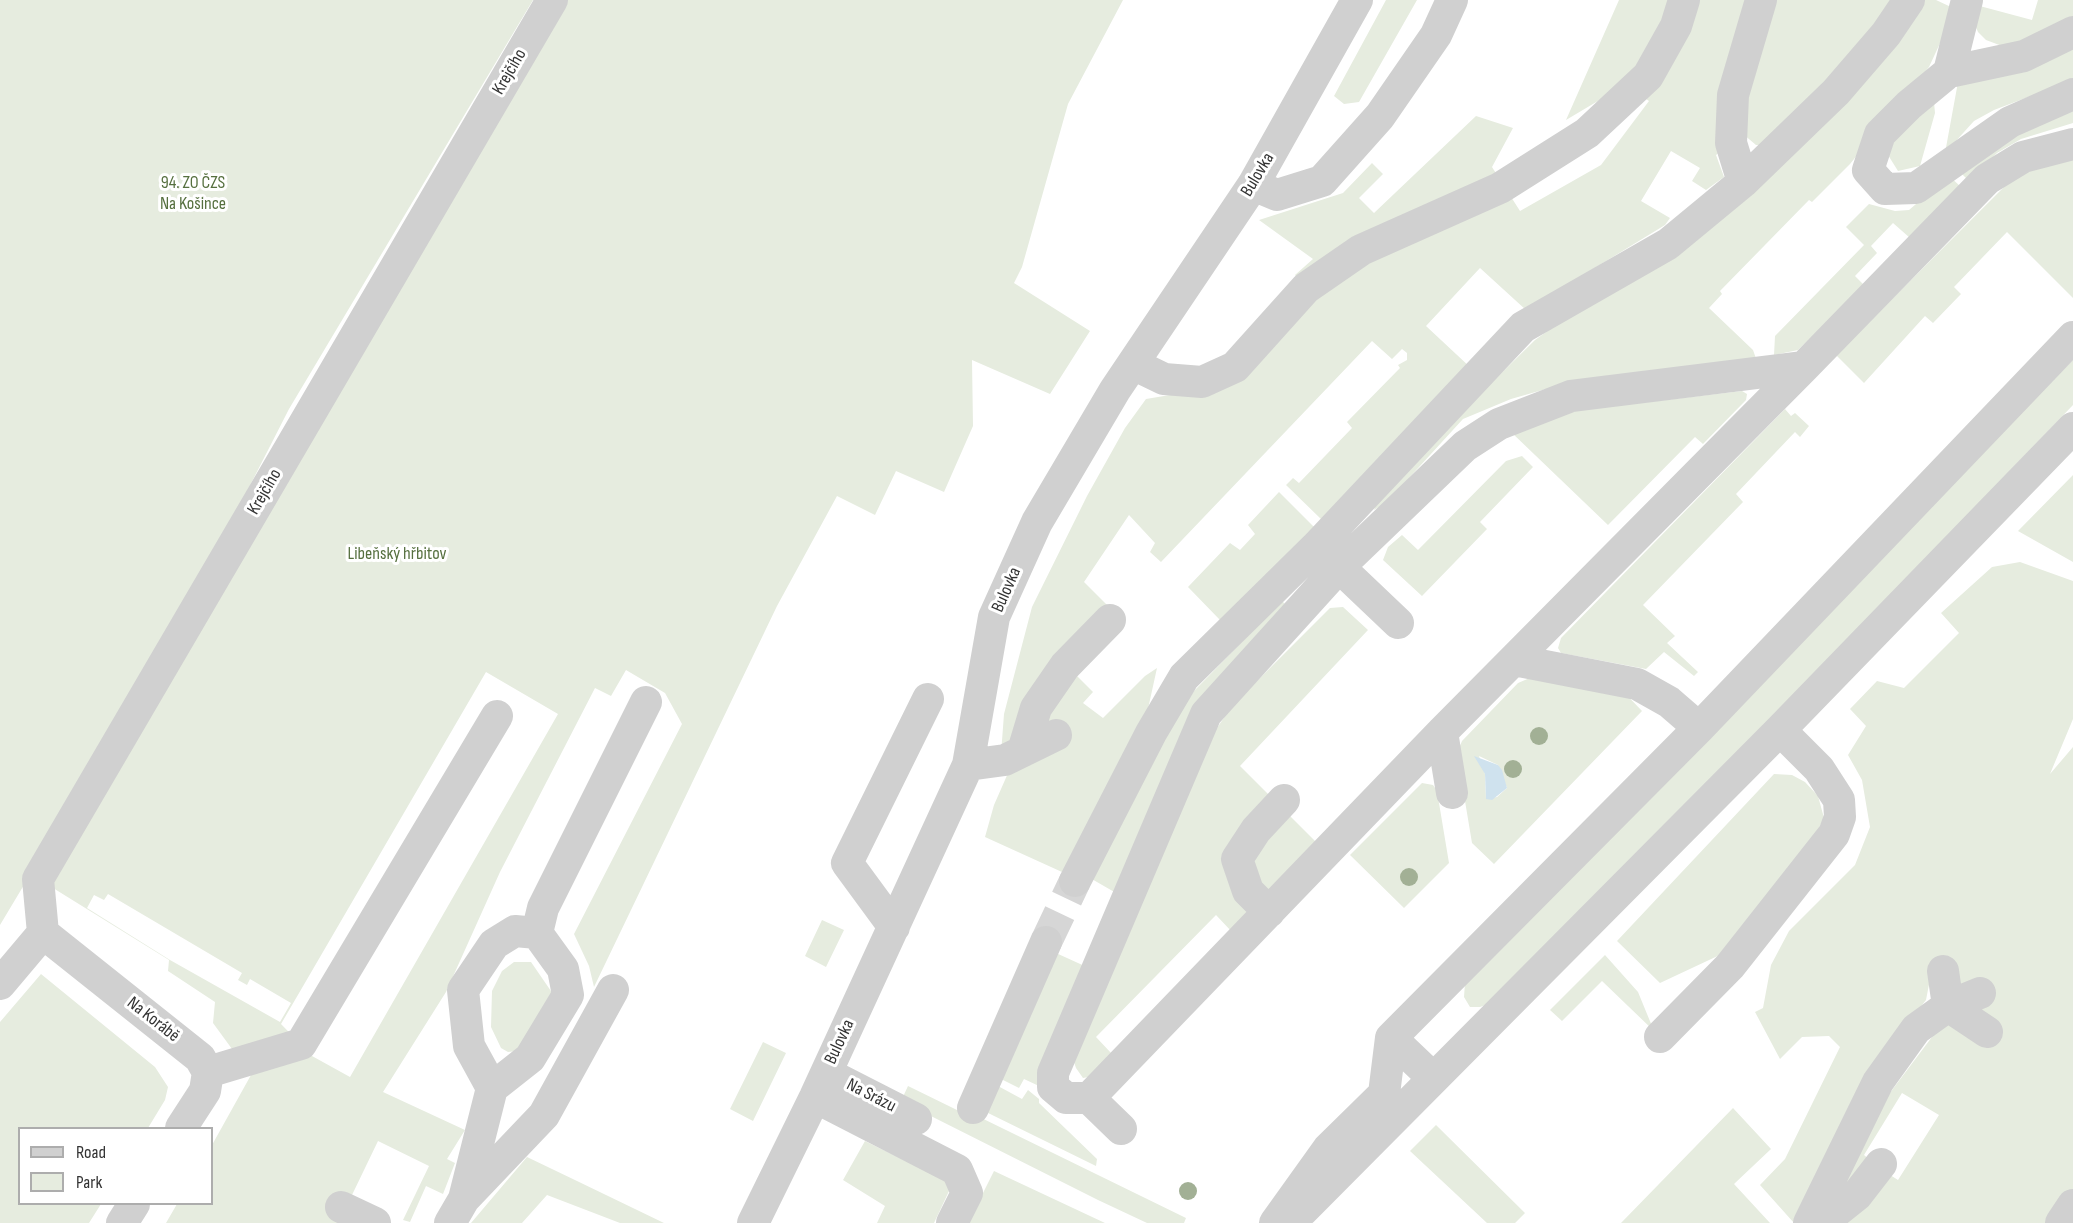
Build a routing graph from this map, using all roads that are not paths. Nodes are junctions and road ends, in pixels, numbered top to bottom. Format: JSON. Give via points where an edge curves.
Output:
{"nodes":[{"id":1,"x":552,"y":0,"type":"edge"},
{"id":2,"x":1357,"y":0,"type":"edge"},
{"id":3,"x":1452,"y":0,"type":"edge"},
{"id":4,"x":1683,"y":0,"type":"edge"},
{"id":5,"x":1761,"y":0,"type":"edge"},
{"id":6,"x":1909,"y":0,"type":"edge"},
{"id":7,"x":1967,"y":0,"type":"edge"},
{"id":8,"x":2073,"y":32,"type":"edge"},
{"id":9,"x":1949,"y":72,"type":"junction"},
{"id":10,"x":2073,"y":94,"type":"edge"},
{"id":11,"x":2073,"y":144,"type":"edge"},
{"id":12,"x":1743,"y":182,"type":"junction"},
{"id":13,"x":1253,"y":185,"type":"junction"},
{"id":14,"x":2073,"y":337,"type":"edge"},
{"id":15,"x":1133,"y":364,"type":"junction"},
{"id":16,"x":1804,"y":367,"type":"junction"},
{"id":17,"x":2073,"y":428,"type":"edge"},
{"id":18,"x":1317,"y":546,"type":"junction"},
{"id":19,"x":1340,"y":566,"type":"junction"},
{"id":20,"x":1110,"y":620,"type":"dead end"},
{"id":21,"x":1398,"y":623,"type":"dead end"},
{"id":22,"x":1514,"y":660,"type":"junction"},
{"id":23,"x":928,"y":699,"type":"dead end"},
{"id":24,"x":646,"y":702,"type":"dead end"},
{"id":25,"x":498,"y":716,"type":"dead end"},
{"id":26,"x":1699,"y":728,"type":"junction"},
{"id":27,"x":1780,"y":730,"type":"junction"},
{"id":28,"x":1442,"y":732,"type":"junction"},
{"id":29,"x":1056,"y":735,"type":"dead end"},
{"id":30,"x":1023,"y":751,"type":"junction"},
{"id":31,"x":968,"y":765,"type":"junction"},
{"id":32,"x":1452,"y":793,"type":"dead end"},
{"id":33,"x":1284,"y":800,"type":"dead end"},
{"id":34,"x":1075,"y":881,"type":"tunnel mouth"},
{"id":35,"x":1269,"y":912,"type":"junction"},
{"id":36,"x":894,"y":927,"type":"junction"},
{"id":37,"x":43,"y":933,"type":"junction"},
{"id":38,"x":537,"y":933,"type":"junction"},
{"id":39,"x":1046,"y":942,"type":"tunnel mouth"},
{"id":40,"x":1943,"y":971,"type":"dead end"},
{"id":41,"x":0,"y":984,"type":"edge"},
{"id":42,"x":613,"y":990,"type":"dead end"},
{"id":43,"x":1980,"y":993,"type":"dead end"},
{"id":44,"x":1948,"y":1006,"type":"junction"},
{"id":45,"x":1988,"y":1032,"type":"dead end"},
{"id":46,"x":1660,"y":1037,"type":"dead end"},
{"id":47,"x":1391,"y":1038,"type":"junction"},
{"id":48,"x":208,"y":1072,"type":"junction"},
{"id":49,"x":1433,"y":1077,"type":"junction"},
{"id":50,"x":821,"y":1086,"type":"junction"},
{"id":51,"x":492,"y":1088,"type":"junction"},
{"id":52,"x":1089,"y":1098,"type":"junction"},
{"id":53,"x":972,"y":1108,"type":"dead end"},
{"id":54,"x":1401,"y":1110,"type":"junction"},
{"id":55,"x":916,"y":1119,"type":"dead end"},
{"id":56,"x":182,"y":1127,"type":"edge"},
{"id":57,"x":1121,"y":1129,"type":"dead end"},
{"id":58,"x":1881,"y":1164,"type":"dead end"},
{"id":59,"x":133,"y":1205,"type":"edge"},
{"id":60,"x":2073,"y":1205,"type":"edge"},
{"id":61,"x":341,"y":1207,"type":"dead end"},
{"id":62,"x":457,"y":1211,"type":"edge"},
{"id":63,"x":122,"y":1223,"type":"edge"},
{"id":64,"x":375,"y":1223,"type":"edge"},
{"id":65,"x":753,"y":1223,"type":"edge"},
{"id":66,"x":952,"y":1223,"type":"edge"},
{"id":67,"x":1275,"y":1223,"type":"edge"},
{"id":68,"x":1290,"y":1223,"type":"edge"},
{"id":69,"x":1310,"y":1223,"type":"edge"},
{"id":70,"x":1809,"y":1223,"type":"edge"},
{"id":71,"x":1822,"y":1223,"type":"edge"},
{"id":72,"x":2061,"y":1223,"type":"edge"}],
"edges":[{"from":1,"to":37,"type":"street","name":"Krejčího","via":[[38,879]]},
{"from":2,"to":13,"type":"street","name":"Bulovka"},
{"from":3,"to":13,"type":"street","via":[[1436,35],[1380,116],[1322,181],[1277,195]]},
{"from":4,"to":15,"type":"street","via":[[1676,26],[1648,76],[1587,133],[1500,188],[1361,250],[1306,288],[1235,367],[1202,382],[1164,379]]},
{"from":5,"to":12,"type":"street","via":[[1733,95],[1731,143]]},
{"from":6,"to":12,"type":"street","via":[[1886,34],[1836,92]]},
{"from":7,"to":9,"type":"street"},
{"from":8,"to":9,"type":"street","via":[[2024,56]]},
{"from":9,"to":10,"type":"street","via":[[1880,134],[1868,170],[1885,189],[1916,188],[2010,122]]},
{"from":11,"to":16,"type":"street","via":[[2023,157],[1987,179]]},
{"from":12,"to":18,"type":"street","via":[[1668,244],[1523,327]]},
{"from":13,"to":15,"type":"street","name":"Bulovka"},
{"from":14,"to":26,"type":"street"},
{"from":15,"to":31,"type":"street","name":"Bulovka","via":[[1037,522],[994,617]]},
{"from":16,"to":19,"type":"street","via":[[1571,396],[1499,424],[1465,447]]},
{"from":16,"to":22,"type":"street"},
{"from":17,"to":27,"type":"street"},
{"from":18,"to":19,"type":"street"},
{"from":18,"to":34,"type":"street","via":[[1184,677]]},
{"from":19,"to":21,"type":"street"},
{"from":19,"to":52,"type":"street","via":[[1206,714],[1053,1073],[1053,1087],[1066,1098]]},
{"from":20,"to":30,"type":"street","via":[[1065,666],[1036,708]]},
{"from":22,"to":26,"type":"street","via":[[1636,684],[1669,702]]},
{"from":22,"to":28,"type":"street"},
{"from":23,"to":36,"type":"street","via":[[847,862]]},
{"from":24,"to":38,"type":"street","via":[[543,908]]},
{"from":25,"to":48,"type":"street","via":[[301,1044]]},
{"from":26,"to":47,"type":"street"},
{"from":27,"to":46,"type":"street","via":[[1819,769],[1839,800],[1840,818],[1834,834],[1730,966]]},
{"from":27,"to":49,"type":"street"},
{"from":28,"to":32,"type":"street"},
{"from":28,"to":35,"type":"street"},
{"from":29,"to":30,"type":"street"},
{"from":30,"to":31,"type":"street","via":[[994,764]]},
{"from":31,"to":36,"type":"street","name":"Bulovka"},
{"from":33,"to":35,"type":"street","via":[[1256,830],[1237,859],[1248,891]]},
{"from":35,"to":52,"type":"street"},
{"from":36,"to":50,"type":"street","name":"Bulovka"},
{"from":37,"to":41,"type":"street"},
{"from":37,"to":48,"type":"street","name":"Na Korábě","via":[[200,1058]]},
{"from":38,"to":51,"type":"street","via":[[563,969],[568,995],[530,1058]]},
{"from":38,"to":51,"type":"street","via":[[515,931],[494,944],[463,990],[469,1046]]},
{"from":39,"to":53,"type":"street"},
{"from":40,"to":44,"type":"street"},
{"from":42,"to":62,"type":"street","via":[[544,1115]]},
{"from":43,"to":44,"type":"street"},
{"from":44,"to":45,"type":"street"},
{"from":44,"to":70,"type":"street","via":[[1916,1029],[1878,1082]]},
{"from":47,"to":49,"type":"street"},
{"from":47,"to":67,"type":"street","via":[[1384,1094],[1328,1149]]},
{"from":48,"to":56,"type":"street","via":[[205,1090]]},
{"from":49,"to":54,"type":"street"},
{"from":50,"to":55,"type":"street","name":"Na Srázu"},
{"from":50,"to":65,"type":"street","name":"Bulovka"},
{"from":50,"to":66,"type":"street","via":[[957,1170],[967,1193]]},
{"from":51,"to":62,"type":"street"},
{"from":52,"to":57,"type":"street"},
{"from":54,"to":68,"type":"street"},
{"from":54,"to":69,"type":"street","via":[[1357,1180]]},
{"from":58,"to":71,"type":"street","via":[[1857,1195]]},
{"from":59,"to":63,"type":"street"},
{"from":60,"to":72,"type":"street"},
{"from":61,"to":64,"type":"street"}]}
